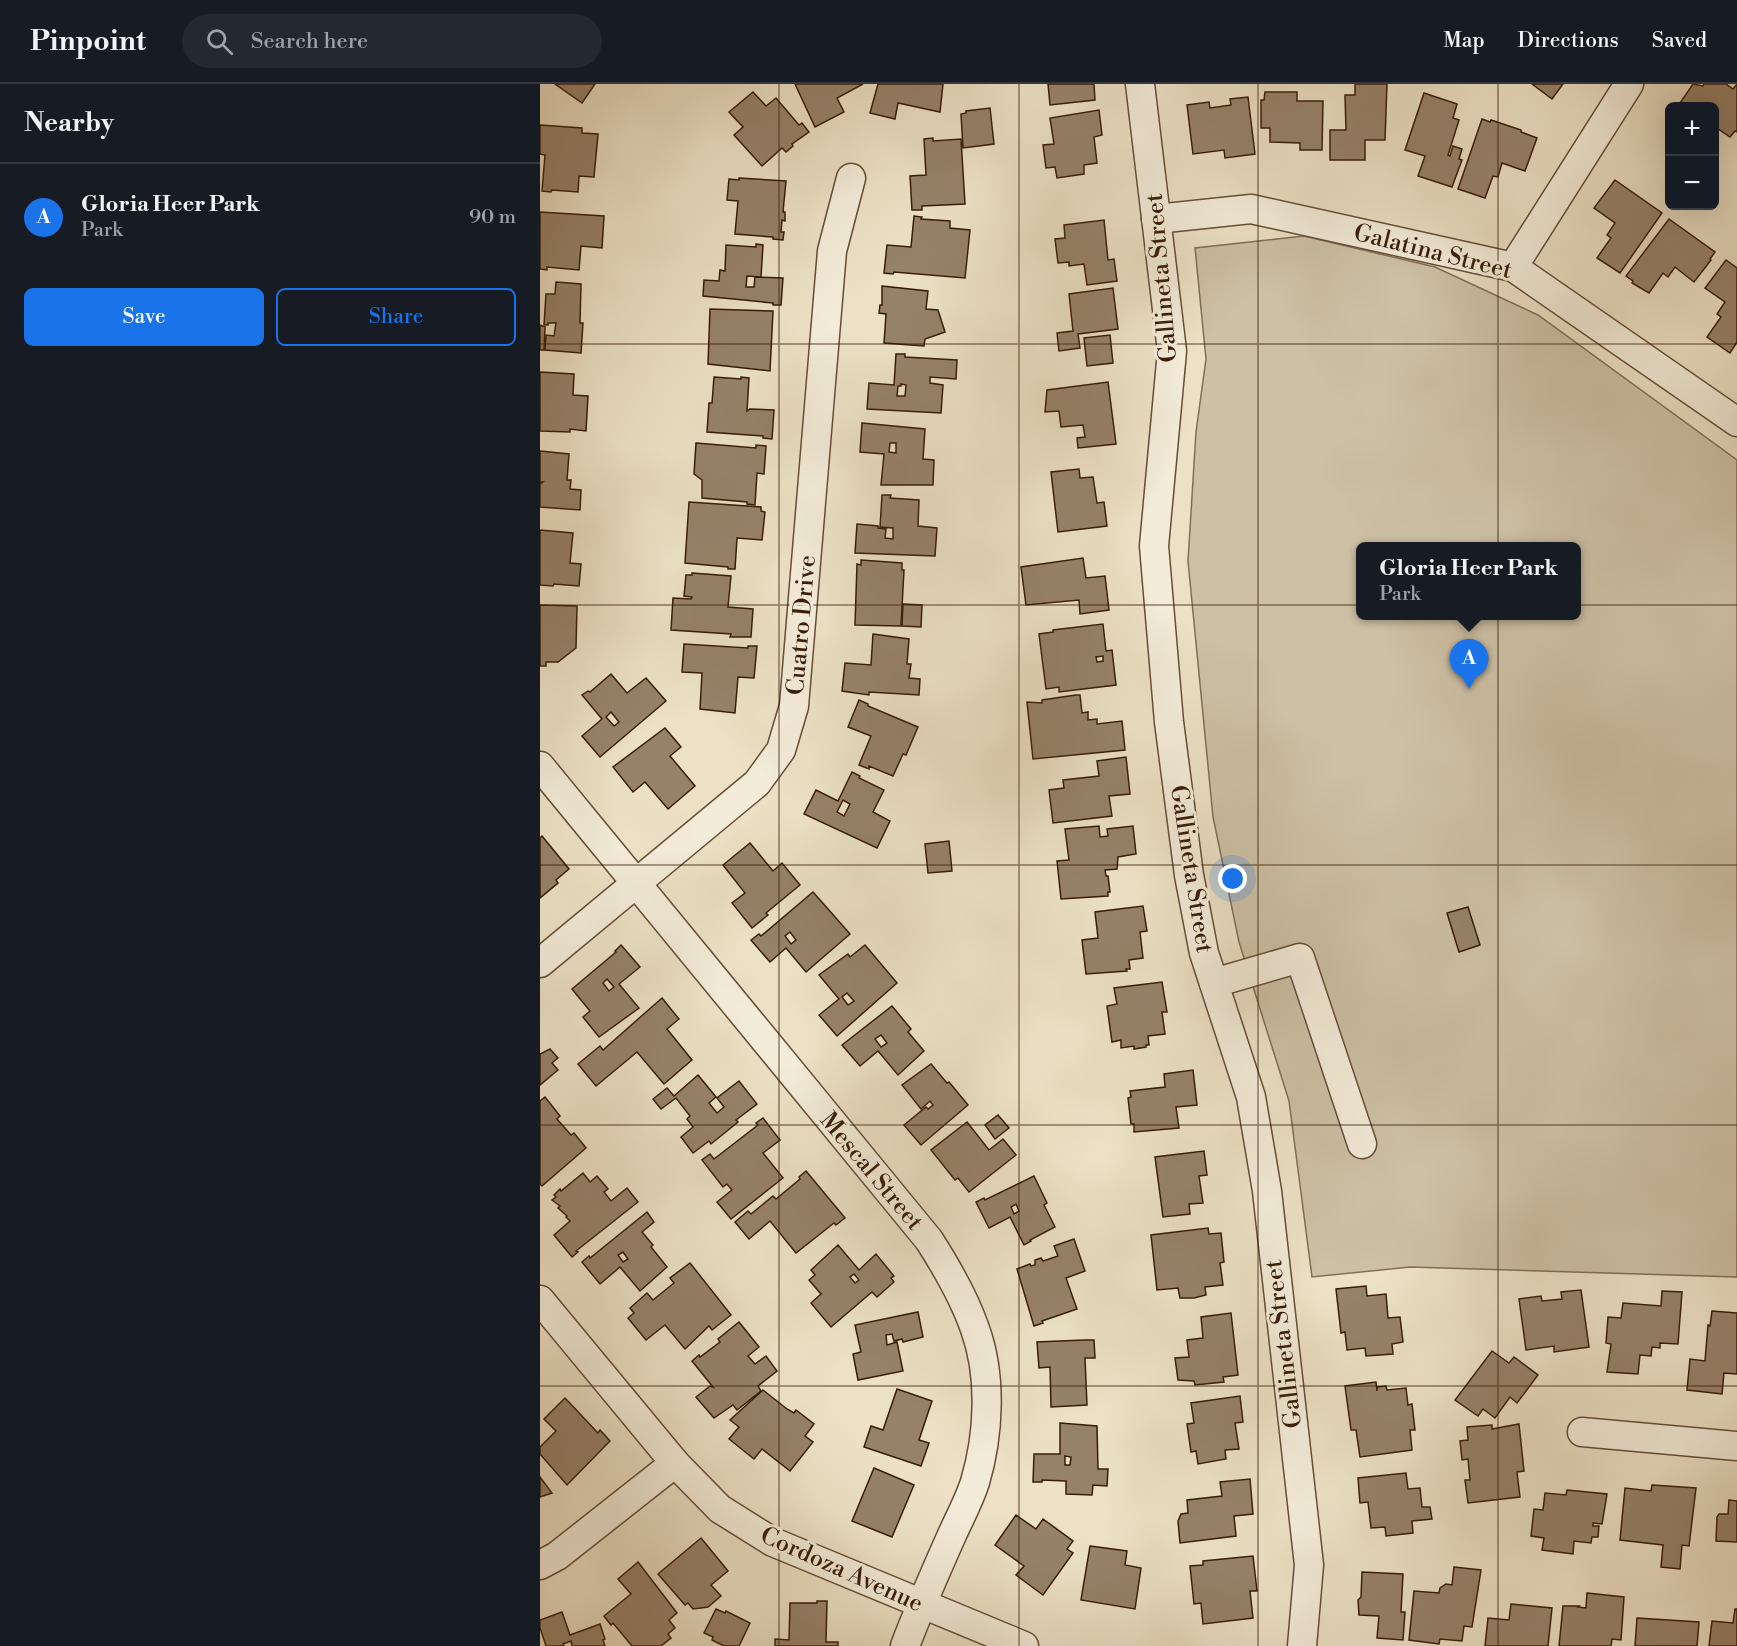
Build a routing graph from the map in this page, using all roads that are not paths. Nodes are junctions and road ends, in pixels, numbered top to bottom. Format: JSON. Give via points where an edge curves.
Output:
{"nodes":[{"id":1,"x":1140,"y":84,"type":"edge"},
{"id":2,"x":1629,"y":84,"type":"edge"},
{"id":3,"x":850,"y":178,"type":"dead end"},
{"id":4,"x":1156,"y":219,"type":"junction"},
{"id":5,"x":1513,"y":267,"type":"junction"},
{"id":6,"x":1737,"y":422,"type":"edge"},
{"id":7,"x":540,"y":766,"type":"edge"},
{"id":8,"x":636,"y":884,"type":"junction"},
{"id":9,"x":540,"y":963,"type":"edge"},
{"id":10,"x":1214,"y":983,"type":"junction"},
{"id":11,"x":1362,"y":1144,"type":"dead end"},
{"id":12,"x":540,"y":1300,"type":"edge"},
{"id":13,"x":1582,"y":1432,"type":"dead end"},
{"id":14,"x":1737,"y":1446,"type":"edge"},
{"id":15,"x":675,"y":1463,"type":"junction"},
{"id":16,"x":540,"y":1565,"type":"edge"},
{"id":17,"x":921,"y":1605,"type":"junction"},
{"id":18,"x":904,"y":1646,"type":"edge"},
{"id":19,"x":1024,"y":1646,"type":"edge"},
{"id":20,"x":1302,"y":1646,"type":"edge"}],
"edges":[{"from":1,"to":4,"type":"street","name":"Gallineta Street"},
{"from":2,"to":5,"type":"street"},
{"from":3,"to":8,"type":"street","name":"Cuatro Drive","via":[[831,251],[794,706],[782,750],[757,783]]},
{"from":4,"to":5,"type":"street","name":"Galatina Street","via":[[1251,209]]},
{"from":4,"to":10,"type":"street","name":"Gallineta Street","via":[[1172,351],[1154,546],[1169,722],[1189,875]]},
{"from":5,"to":6,"type":"street","name":"Galatina Street"},
{"from":7,"to":8,"type":"street","name":"Mescal Street"},
{"from":8,"to":9,"type":"street","name":"Cuatro Drive"},
{"from":8,"to":17,"type":"street","name":"Mescal Street","via":[[929,1239],[955,1282],[975,1328],[986,1376],[982,1452],[975,1483]]},
{"from":10,"to":11,"type":"street","via":[[1300,958]]},
{"from":10,"to":20,"type":"street","name":"Gallineta Street","via":[[1251,1097],[1267,1191],[1309,1564]]},
{"from":12,"to":15,"type":"street","name":"Cordoza Avenue"},
{"from":13,"to":14,"type":"street"},
{"from":15,"to":16,"type":"street","via":[[557,1556]]},
{"from":15,"to":17,"type":"street","name":"Cordoza Avenue","via":[[720,1509],[773,1542]]},
{"from":17,"to":18,"type":"street","name":"Mescal Street"},
{"from":17,"to":19,"type":"street","name":"Cordoza Avenue"}]}
